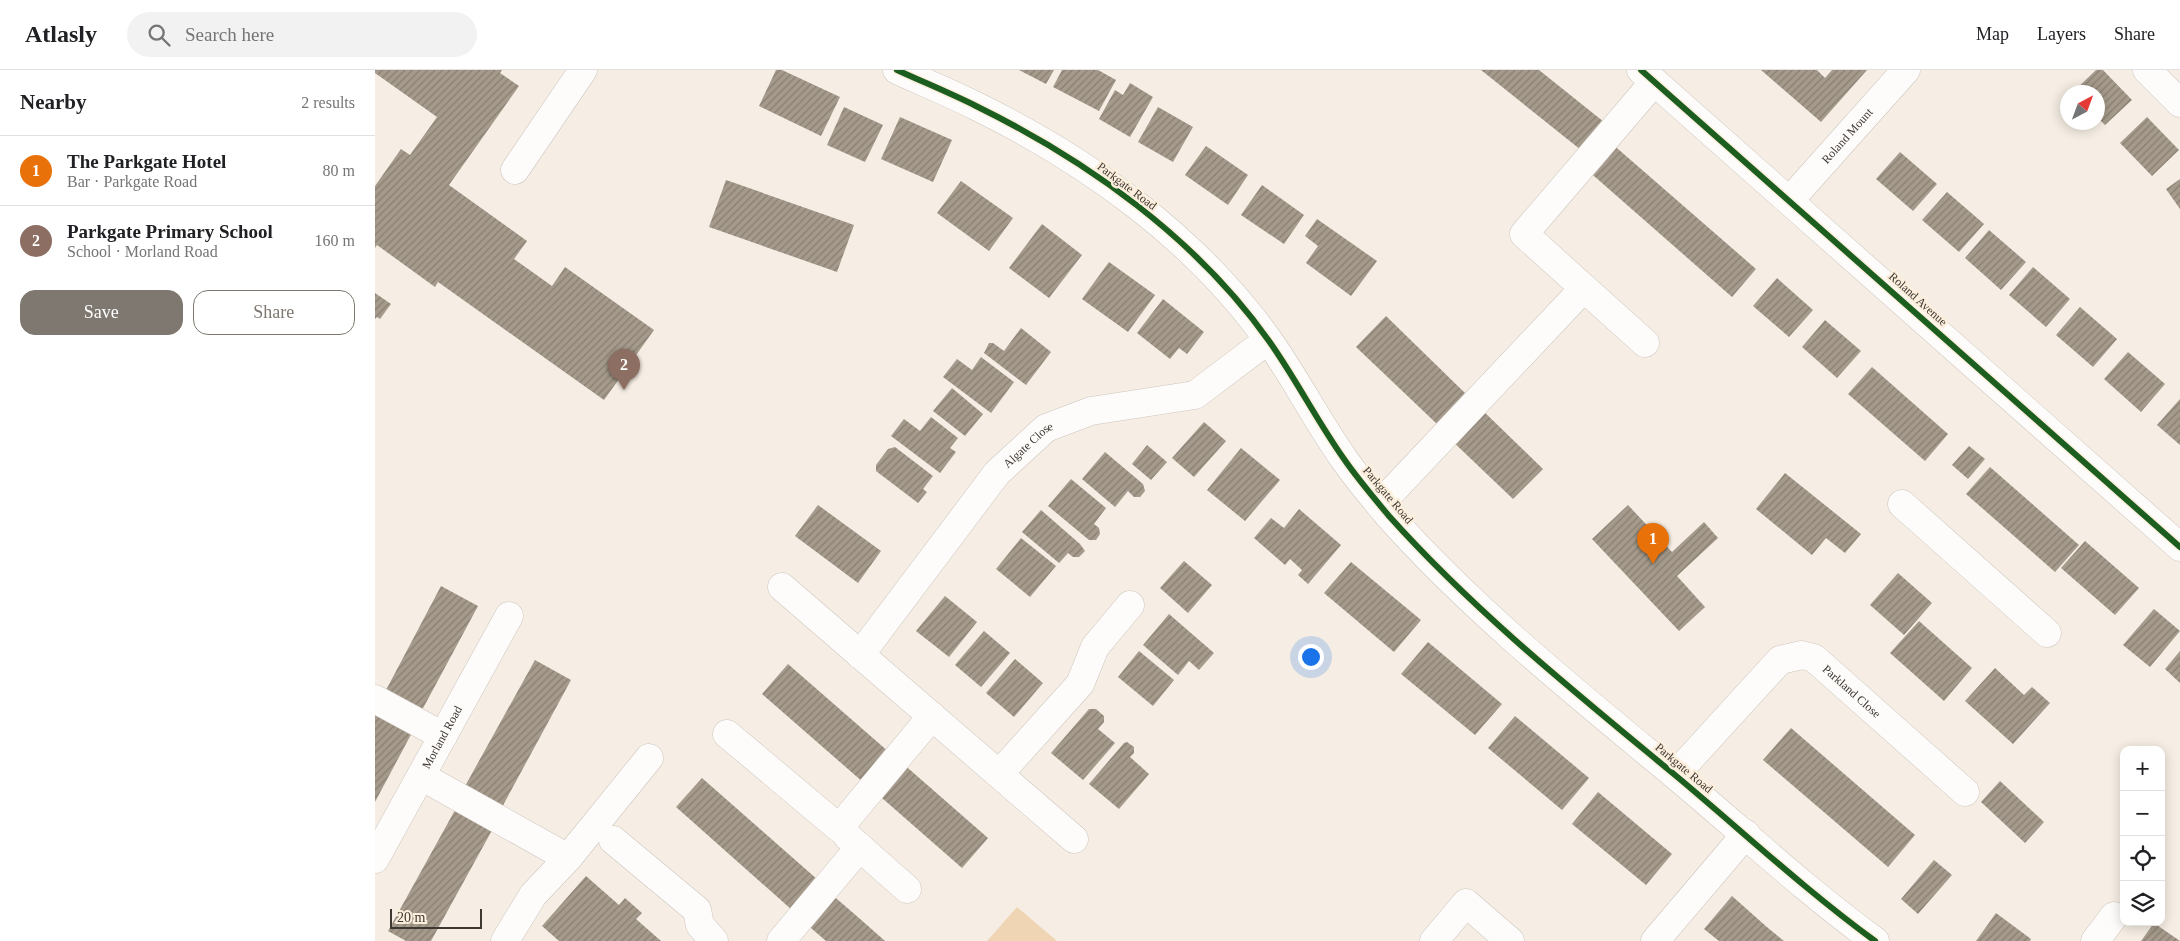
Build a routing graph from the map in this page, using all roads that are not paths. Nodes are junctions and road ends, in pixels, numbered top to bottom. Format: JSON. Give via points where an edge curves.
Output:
{"nodes":[{"id":1,"x":583,"y":70,"type":"edge"},
{"id":2,"x":897,"y":70,"type":"edge"},
{"id":3,"x":1906,"y":70,"type":"edge"},
{"id":4,"x":2147,"y":70,"type":"edge"},
{"id":5,"x":1647,"y":76,"type":"edge"},
{"id":6,"x":2180,"y":103,"type":"edge"},
{"id":7,"x":515,"y":170,"type":"dead end"},
{"id":8,"x":1790,"y":200,"type":"junction"},
{"id":9,"x":1583,"y":288,"type":"junction"},
{"id":10,"x":1268,"y":340,"type":"junction"},
{"id":11,"x":1645,"y":344,"type":"dead end"},
{"id":12,"x":1380,"y":504,"type":"junction"},
{"id":13,"x":1902,"y":504,"type":"dead end"},
{"id":14,"x":2180,"y":546,"type":"edge"},
{"id":15,"x":781,"y":587,"type":"dead end"},
{"id":16,"x":1131,"y":605,"type":"dead end"},
{"id":17,"x":509,"y":616,"type":"dead end"},
{"id":18,"x":2047,"y":634,"type":"dead end"},
{"id":19,"x":860,"y":655,"type":"junction"},
{"id":20,"x":375,"y":699,"type":"edge"},
{"id":21,"x":931,"y":716,"type":"junction"},
{"id":22,"x":727,"y":734,"type":"dead end"},
{"id":23,"x":443,"y":736,"type":"junction"},
{"id":24,"x":649,"y":758,"type":"dead end"},
{"id":25,"x":999,"y":774,"type":"junction"},
{"id":26,"x":1675,"y":775,"type":"junction"},
{"id":27,"x":421,"y":776,"type":"junction"},
{"id":28,"x":1965,"y":792,"type":"dead end"},
{"id":29,"x":839,"y":828,"type":"junction"},
{"id":30,"x":1746,"y":834,"type":"junction"},
{"id":31,"x":1074,"y":839,"type":"dead end"},
{"id":32,"x":613,"y":840,"type":"dead end"},
{"id":33,"x":860,"y":847,"type":"junction"},
{"id":34,"x":569,"y":858,"type":"junction"},
{"id":35,"x":375,"y":859,"type":"edge"},
{"id":36,"x":907,"y":889,"type":"dead end"},
{"id":37,"x":2114,"y":916,"type":"dead end"},
{"id":38,"x":505,"y":941,"type":"edge"},
{"id":39,"x":715,"y":941,"type":"edge"},
{"id":40,"x":781,"y":941,"type":"edge"},
{"id":41,"x":1434,"y":941,"type":"edge"},
{"id":42,"x":1509,"y":941,"type":"edge"},
{"id":43,"x":1655,"y":941,"type":"edge"},
{"id":44,"x":1875,"y":941,"type":"edge"},
{"id":45,"x":2095,"y":941,"type":"edge"}],
"edges":[{"from":1,"to":7,"type":"street"},
{"from":2,"to":10,"type":"street","name":"Parkgate Road","via":[[1038,139],[1115,190],[1177,238],[1224,284]]},
{"from":3,"to":8,"type":"street","name":"Roland Mount"},
{"from":4,"to":6,"type":"street"},
{"from":5,"to":8,"type":"street","name":"Roland Avenue"},
{"from":5,"to":9,"type":"street","via":[[1524,234]]},
{"from":8,"to":14,"type":"street","name":"Roland Avenue"},
{"from":9,"to":11,"type":"street"},
{"from":9,"to":12,"type":"street"},
{"from":10,"to":12,"type":"street","name":"Parkgate Road","via":[[1344,459]]},
{"from":10,"to":19,"type":"street","name":"Algate Close","via":[[1195,395],[1091,411],[1046,428],[997,473]]},
{"from":12,"to":26,"type":"street","name":"Parkgate Road","via":[[1445,574],[1524,648]]},
{"from":13,"to":18,"type":"street"},
{"from":15,"to":19,"type":"street"},
{"from":16,"to":25,"type":"street","via":[[1095,647],[1080,684]]},
{"from":17,"to":23,"type":"street","name":"Morland Road"},
{"from":19,"to":21,"type":"street"},
{"from":20,"to":23,"type":"street"},
{"from":21,"to":25,"type":"street"},
{"from":21,"to":29,"type":"street"},
{"from":22,"to":29,"type":"street"},
{"from":23,"to":27,"type":"street","name":"Morland Road"},
{"from":24,"to":34,"type":"street"},
{"from":25,"to":31,"type":"street"},
{"from":26,"to":28,"type":"street","name":"Parkland Close","via":[[1781,660],[1802,655],[1814,658]]},
{"from":26,"to":30,"type":"street","name":"Parkgate Road"},
{"from":27,"to":34,"type":"street"},
{"from":27,"to":35,"type":"street","name":"Morland Road"},
{"from":29,"to":33,"type":"street"},
{"from":30,"to":43,"type":"street"},
{"from":30,"to":44,"type":"street","name":"Parkgate Road"},
{"from":32,"to":39,"type":"street","via":[[697,910],[700,925]]},
{"from":33,"to":36,"type":"street"},
{"from":33,"to":40,"type":"street"},
{"from":34,"to":38,"type":"street","via":[[533,895]]},
{"from":37,"to":45,"type":"street"},
{"from":41,"to":42,"type":"street","via":[[1466,903]]}]}
